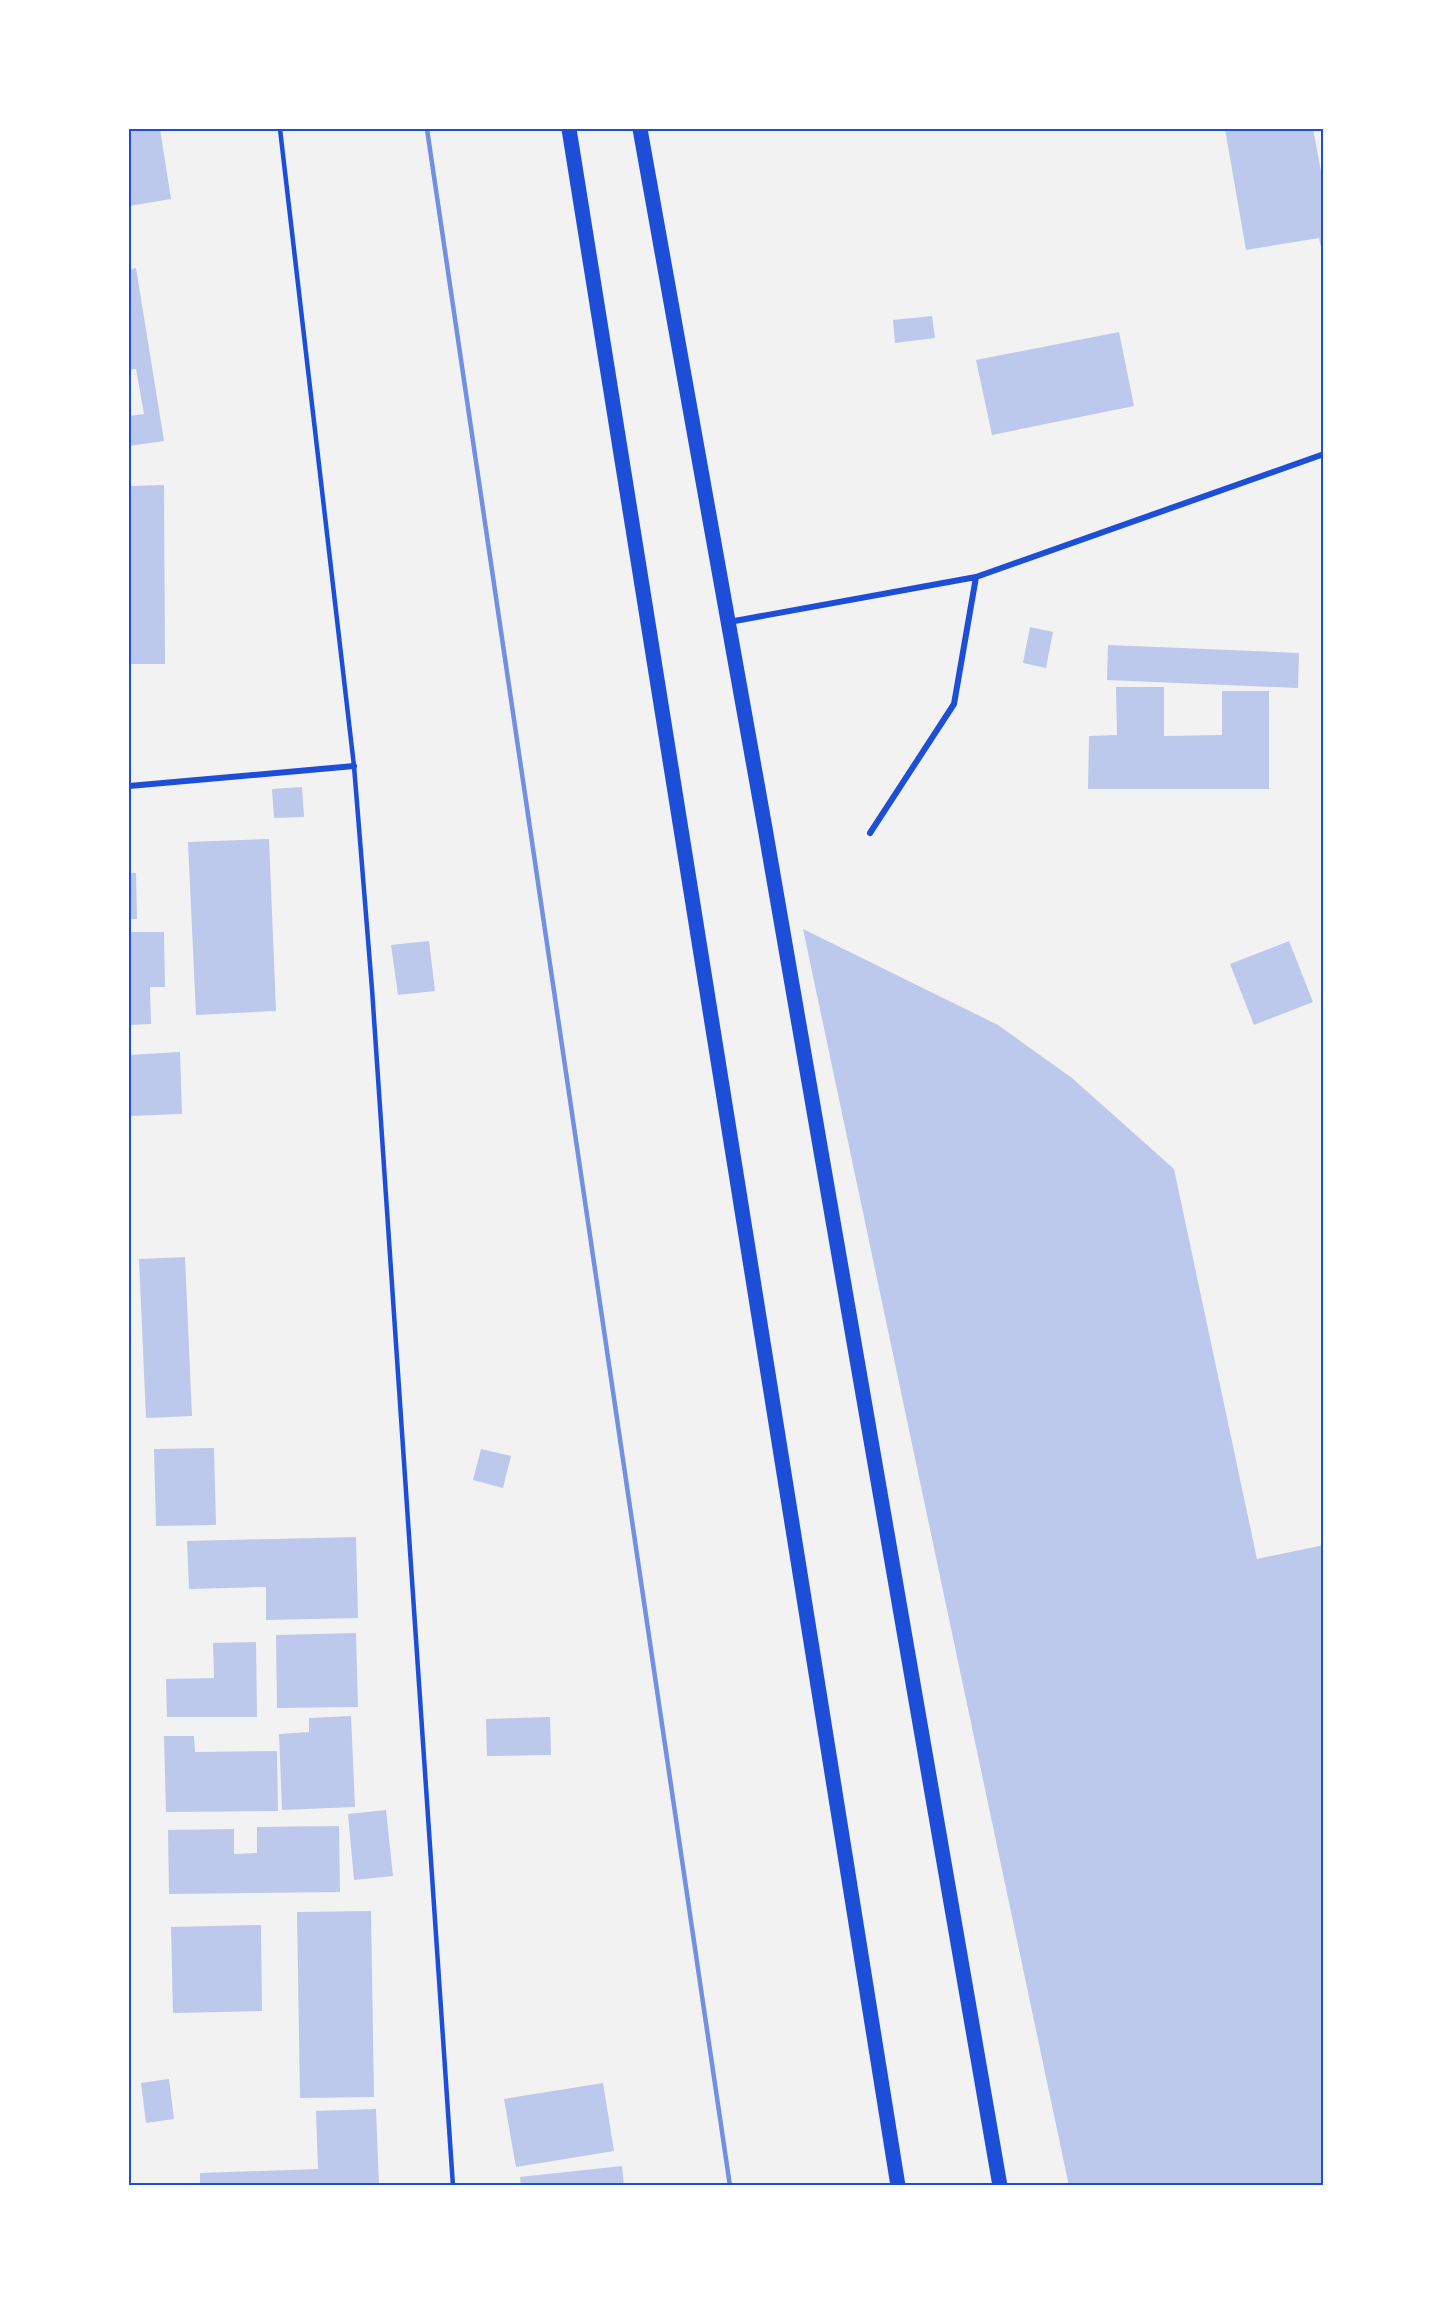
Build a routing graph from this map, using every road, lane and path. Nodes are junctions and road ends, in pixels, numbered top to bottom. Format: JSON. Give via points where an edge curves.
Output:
{"nodes":[{"id":1,"x":280,"y":129,"type":"edge"},
{"id":2,"x":569,"y":129,"type":"edge"},
{"id":3,"x":640,"y":129,"type":"edge"},
{"id":4,"x":1324,"y":454,"type":"edge"},
{"id":5,"x":976,"y":577,"type":"junction"},
{"id":6,"x":728,"y":622,"type":"junction"},
{"id":7,"x":354,"y":766,"type":"junction"},
{"id":8,"x":129,"y":786,"type":"edge"},
{"id":9,"x":870,"y":833,"type":"dead end"},
{"id":10,"x":453,"y":2186,"type":"edge"},
{"id":11,"x":898,"y":2186,"type":"edge"},
{"id":12,"x":1000,"y":2186,"type":"edge"}],
"edges":[{"from":1,"to":7,"type":"lane"},
{"from":2,"to":11,"type":"main road"},
{"from":3,"to":6,"type":"main road"},
{"from":4,"to":5,"type":"street"},
{"from":5,"to":6,"type":"street"},
{"from":5,"to":9,"type":"street","via":[[954,704]]},
{"from":6,"to":12,"type":"main road"},
{"from":7,"to":8,"type":"street"},
{"from":7,"to":10,"type":"lane"}]}
